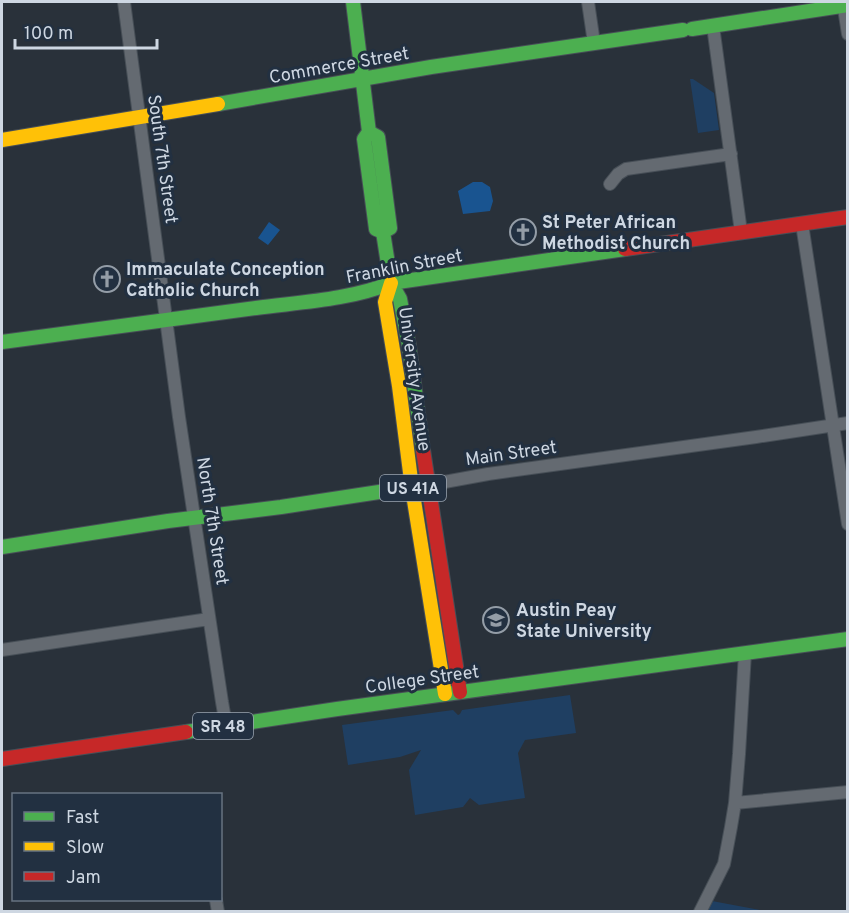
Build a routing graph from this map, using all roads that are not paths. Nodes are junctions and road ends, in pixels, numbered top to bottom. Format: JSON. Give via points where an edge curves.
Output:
{"nodes":[{"id":1,"x":124,"y":2,"type":"edge"},
{"id":2,"x":353,"y":2,"type":"edge"},
{"id":3,"x":588,"y":2,"type":"edge"},
{"id":4,"x":845,"y":4,"type":"edge"},
{"id":5,"x":713,"y":26,"type":"junction"},
{"id":6,"x":848,"y":34,"type":"edge"},
{"id":7,"x":594,"y":43,"type":"junction"},
{"id":8,"x":363,"y":80,"type":"junction"},
{"id":9,"x":140,"y":118,"type":"junction"},
{"id":10,"x":2,"y":140,"type":"edge"},
{"id":11,"x":731,"y":154,"type":"junction"},
{"id":12,"x":609,"y":184,"type":"dead end"},
{"id":13,"x":848,"y":217,"type":"edge"},
{"id":14,"x":802,"y":224,"type":"junction"},
{"id":15,"x":741,"y":232,"type":"junction"},
{"id":16,"x":391,"y":283,"type":"junction"},
{"id":17,"x":166,"y":321,"type":"junction"},
{"id":18,"x":2,"y":342,"type":"edge"},
{"id":19,"x":848,"y":423,"type":"edge"},
{"id":20,"x":832,"y":425,"type":"junction"},
{"id":21,"x":428,"y":485,"type":"junction"},
{"id":22,"x":412,"y":488,"type":"junction"},
{"id":23,"x":194,"y":517,"type":"junction"},
{"id":24,"x":848,"y":524,"type":"edge"},
{"id":25,"x":2,"y":547,"type":"edge"},
{"id":26,"x":209,"y":619,"type":"junction"},
{"id":27,"x":847,"y":641,"type":"edge"},
{"id":28,"x":2,"y":650,"type":"edge"},
{"id":29,"x":745,"y":653,"type":"junction"},
{"id":30,"x":460,"y":692,"type":"junction"},
{"id":31,"x":445,"y":694,"type":"junction"},
{"id":32,"x":226,"y":725,"type":"junction"},
{"id":33,"x":2,"y":759,"type":"edge"},
{"id":34,"x":848,"y":792,"type":"edge"},
{"id":35,"x":735,"y":803,"type":"junction"},
{"id":36,"x":700,"y":912,"type":"edge"}],
"edges":[{"from":1,"to":9,"type":"street","name":"South 7th Street"},
{"from":2,"to":8,"type":"street","name":"University Avenue","number":"US 41A"},
{"from":3,"to":7,"type":"street"},
{"from":4,"to":5,"type":"street","name":"Commerce Street"},
{"from":4,"to":6,"type":"street"},
{"from":5,"to":7,"type":"street","name":"Commerce Street"},
{"from":5,"to":11,"type":"street"},
{"from":7,"to":8,"type":"street","name":"Commerce Street"},
{"from":8,"to":9,"type":"street","name":"Commerce Street"},
{"from":8,"to":16,"type":"street","name":"University Avenue","number":"US 41A","via":[[369,132],[364,139],[371,194]]},
{"from":9,"to":10,"type":"street","name":"Commerce Street"},
{"from":9,"to":17,"type":"street","name":"South 7th Street"},
{"from":11,"to":12,"type":"street","via":[[626,169]]},
{"from":11,"to":15,"type":"street"},
{"from":13,"to":14,"type":"street","name":"Franklin Street"},
{"from":14,"to":15,"type":"street","name":"Franklin Street"},
{"from":14,"to":20,"type":"street"},
{"from":15,"to":16,"type":"street","name":"Franklin Street"},
{"from":16,"to":17,"type":"street","name":"Franklin Street","via":[[371,291]]},
{"from":16,"to":21,"type":"street","name":"University Avenue","number":"US 41A","via":[[400,299],[405,324]]},
{"from":16,"to":22,"type":"street","name":"University Avenue","number":"US 41A","via":[[385,302]]},
{"from":17,"to":18,"type":"street","name":"Franklin Street"},
{"from":17,"to":23,"type":"street","name":"North 7th Street"},
{"from":19,"to":20,"type":"street","name":"Main Street"},
{"from":20,"to":21,"type":"street","name":"Main Street"},
{"from":20,"to":24,"type":"street"},
{"from":21,"to":22,"type":"street","name":"Main Street"},
{"from":21,"to":30,"type":"street","name":"University Avenue","number":"US 41A"},
{"from":22,"to":23,"type":"street","name":"Main Street"},
{"from":22,"to":31,"type":"street","name":"University Avenue","number":"US 41A"},
{"from":23,"to":25,"type":"street","name":"Main Street"},
{"from":23,"to":26,"type":"street","name":"North 7th Street"},
{"from":26,"to":28,"type":"street"},
{"from":26,"to":32,"type":"street","name":"North 7th Street"},
{"from":27,"to":29,"type":"street","name":"College Street"},
{"from":29,"to":30,"type":"street","name":"College Street"},
{"from":29,"to":35,"type":"street"},
{"from":30,"to":31,"type":"street","name":"College Street"},
{"from":31,"to":32,"type":"street","name":"College Street","number":"SR 48"},
{"from":32,"to":33,"type":"street","name":"College Street","number":"SR 48"},
{"from":34,"to":35,"type":"street"},
{"from":35,"to":36,"type":"street","via":[[724,864]]}]}
